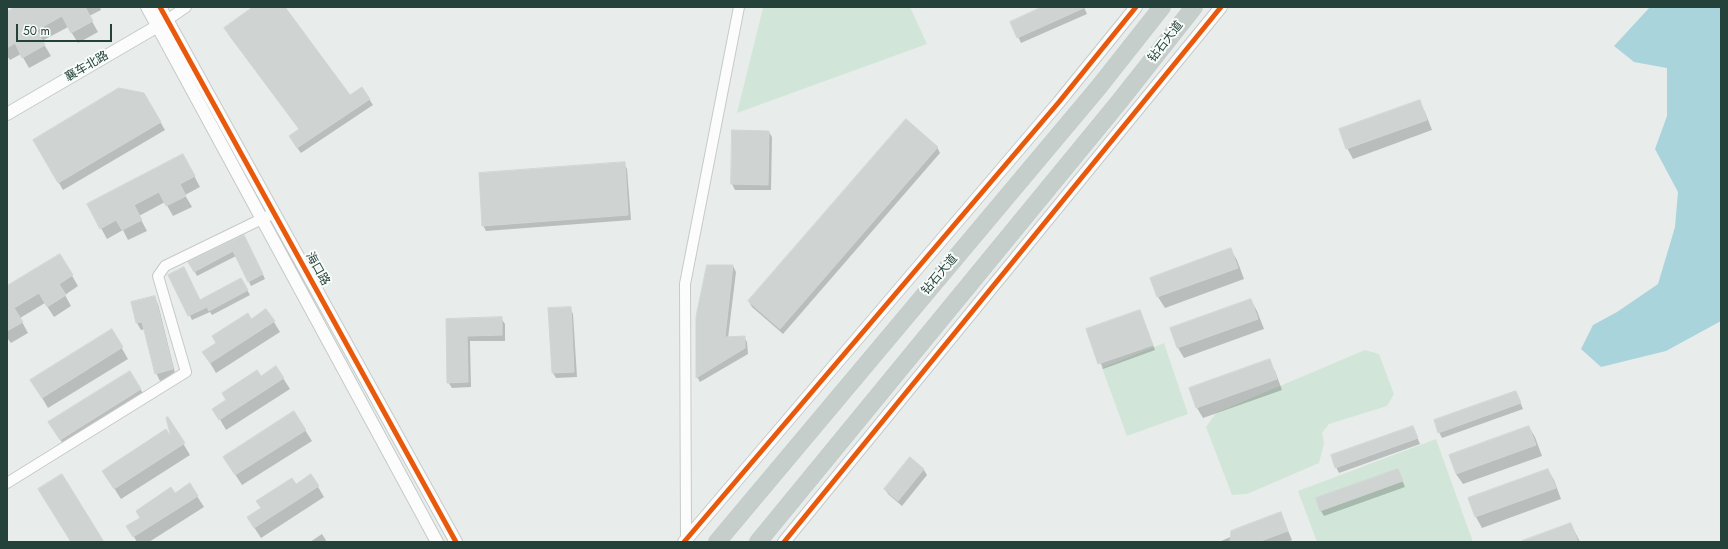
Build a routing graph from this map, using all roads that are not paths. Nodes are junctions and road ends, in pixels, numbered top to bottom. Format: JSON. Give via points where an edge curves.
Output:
{"nodes":[{"id":1,"x":147,"y":7,"type":"edge"},
{"id":2,"x":160,"y":7,"type":"edge"},
{"id":3,"x":186,"y":7,"type":"edge"},
{"id":4,"x":739,"y":7,"type":"edge"},
{"id":5,"x":1136,"y":7,"type":"edge"},
{"id":6,"x":1162,"y":7,"type":"edge"},
{"id":7,"x":1194,"y":7,"type":"edge"},
{"id":8,"x":1222,"y":7,"type":"edge"},
{"id":9,"x":162,"y":23,"type":"junction"},
{"id":10,"x":7,"y":114,"type":"edge"},
{"id":11,"x":274,"y":213,"type":"junction"},
{"id":12,"x":262,"y":219,"type":"junction"},
{"id":13,"x":7,"y":483,"type":"edge"},
{"id":14,"x":685,"y":541,"type":"edge"},
{"id":15,"x":438,"y":542,"type":"edge"},
{"id":16,"x":456,"y":542,"type":"edge"},
{"id":17,"x":717,"y":542,"type":"edge"},
{"id":18,"x":758,"y":542,"type":"edge"},
{"id":19,"x":784,"y":542,"type":"edge"}],
"edges":[{"from":1,"to":9,"type":"street","name":"海口路"},
{"from":2,"to":9,"type":"street","name":"海口路"},
{"from":3,"to":9,"type":"street","name":"襄车北路"},
{"from":4,"to":14,"type":"street","via":[[685,284]]},
{"from":5,"to":14,"type":"street","via":[[1059,102]]},
{"from":6,"to":17,"type":"highway","name":"钻石大道","via":[[1093,94]]},
{"from":7,"to":18,"type":"highway","name":"钻石大道","via":[[1120,102]]},
{"from":8,"to":19,"type":"street"},
{"from":9,"to":10,"type":"street","name":"襄车北路"},
{"from":9,"to":11,"type":"street","name":"海口路"},
{"from":9,"to":12,"type":"street","name":"海口路"},
{"from":11,"to":12,"type":"street"},
{"from":11,"to":16,"type":"street","name":"海口路"},
{"from":12,"to":13,"type":"street","via":[[165,266],[158,276],[186,372]]},
{"from":12,"to":15,"type":"street","name":"海口路"}]}
